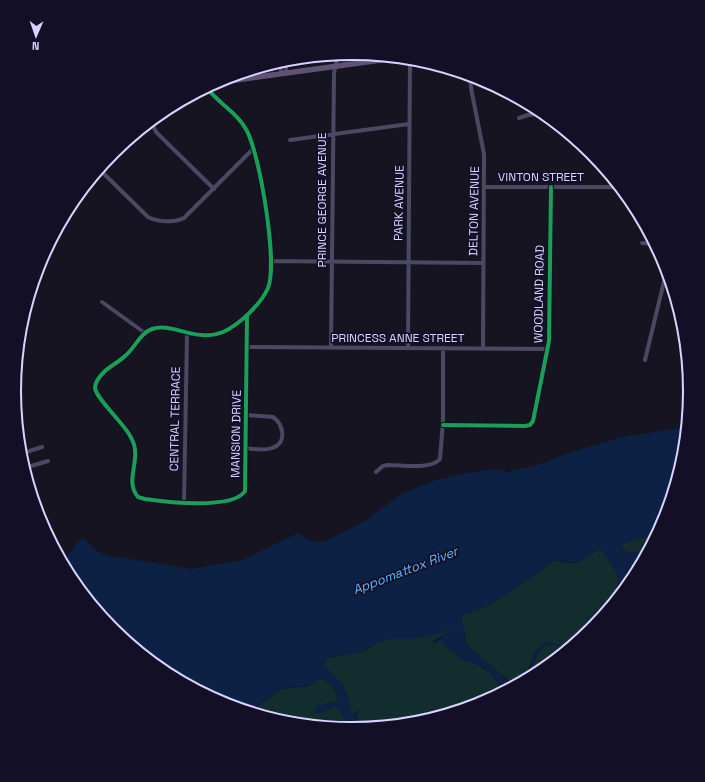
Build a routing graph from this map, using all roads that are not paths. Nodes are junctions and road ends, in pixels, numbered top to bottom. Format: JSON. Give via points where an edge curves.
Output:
{"nodes":[{"id":1,"x":338,"y":60,"type":"edge"},
{"id":2,"x":378,"y":60,"type":"edge"},
{"id":3,"x":410,"y":65,"type":"edge"},
{"id":4,"x":282,"y":67,"type":"edge"},
{"id":5,"x":284,"y":67,"type":"edge"},
{"id":6,"x":335,"y":67,"type":"junction"},
{"id":7,"x":283,"y":73,"type":"junction"},
{"id":8,"x":246,"y":77,"type":"edge"},
{"id":9,"x":471,"y":82,"type":"edge"},
{"id":10,"x":211,"y":92,"type":"edge"},
{"id":11,"x":535,"y":114,"type":"edge"},
{"id":12,"x":519,"y":118,"type":"dead end"},
{"id":13,"x":409,"y":124,"type":"junction"},
{"id":14,"x":153,"y":126,"type":"edge"},
{"id":15,"x":333,"y":134,"type":"junction"},
{"id":16,"x":290,"y":140,"type":"dead end"},
{"id":17,"x":253,"y":148,"type":"junction"},
{"id":18,"x":103,"y":173,"type":"edge"},
{"id":19,"x":484,"y":187,"type":"junction"},
{"id":20,"x":551,"y":187,"type":"junction"},
{"id":21,"x":613,"y":187,"type":"edge"},
{"id":22,"x":214,"y":189,"type":"junction"},
{"id":23,"x":642,"y":243,"type":"dead end"},
{"id":24,"x":650,"y":244,"type":"edge"},
{"id":25,"x":270,"y":261,"type":"junction"},
{"id":26,"x":332,"y":261,"type":"junction"},
{"id":27,"x":408,"y":262,"type":"junction"},
{"id":28,"x":483,"y":263,"type":"junction"},
{"id":29,"x":665,"y":281,"type":"edge"},
{"id":30,"x":102,"y":302,"type":"dead end"},
{"id":31,"x":247,"y":315,"type":"junction"},
{"id":32,"x":145,"y":333,"type":"junction"},
{"id":33,"x":186,"y":334,"type":"junction"},
{"id":34,"x":247,"y":347,"type":"junction"},
{"id":35,"x":331,"y":348,"type":"junction"},
{"id":36,"x":408,"y":348,"type":"junction"},
{"id":37,"x":443,"y":348,"type":"junction"},
{"id":38,"x":483,"y":348,"type":"junction"},
{"id":39,"x":548,"y":349,"type":"junction"},
{"id":40,"x":645,"y":360,"type":"dead end"},
{"id":41,"x":246,"y":415,"type":"junction"},
{"id":42,"x":442,"y":425,"type":"junction"},
{"id":43,"x":42,"y":447,"type":"dead end"},
{"id":44,"x":246,"y":448,"type":"junction"},
{"id":45,"x":26,"y":452,"type":"edge"},
{"id":46,"x":48,"y":461,"type":"dead end"},
{"id":47,"x":29,"y":466,"type":"edge"},
{"id":48,"x":376,"y":472,"type":"dead end"},
{"id":49,"x":184,"y":504,"type":"junction"}],
"edges":[{"from":1,"to":6,"type":"street","name":"PRINCE GEORGE AVENUE"},
{"from":2,"to":6,"type":"main road"},
{"from":3,"to":13,"type":"street","name":"PARK AVENUE"},
{"from":4,"to":7,"type":"street"},
{"from":5,"to":7,"type":"street"},
{"from":6,"to":7,"type":"main road"},
{"from":6,"to":15,"type":"street","name":"PRINCE GEORGE AVENUE"},
{"from":7,"to":8,"type":"main road"},
{"from":9,"to":19,"type":"street","name":"DELTON AVENUE","via":[[483,143]]},
{"from":10,"to":17,"type":"street","via":[[243,124]]},
{"from":11,"to":12,"type":"street"},
{"from":13,"to":15,"type":"street"},
{"from":13,"to":27,"type":"street","name":"PARK AVENUE"},
{"from":14,"to":22,"type":"street","via":[[156,132]]},
{"from":15,"to":16,"type":"street"},
{"from":15,"to":26,"type":"street","name":"PRINCE GEORGE AVENUE"},
{"from":17,"to":22,"type":"street"},
{"from":17,"to":25,"type":"street","via":[[266,207]]},
{"from":18,"to":22,"type":"street","via":[[146,216],[157,220],[184,218]]},
{"from":19,"to":20,"type":"street","name":"VINTON STREET"},
{"from":19,"to":28,"type":"street","name":"DELTON AVENUE"},
{"from":20,"to":21,"type":"street","name":"VINTON STREET"},
{"from":20,"to":39,"type":"street","name":"WOODLAND ROAD"},
{"from":23,"to":24,"type":"street"},
{"from":25,"to":26,"type":"street"},
{"from":25,"to":31,"type":"street","via":[[271,277],[268,289]]},
{"from":26,"to":27,"type":"street"},
{"from":26,"to":35,"type":"street","name":"PRINCE GEORGE AVENUE"},
{"from":27,"to":28,"type":"street"},
{"from":27,"to":36,"type":"street","name":"PARK AVENUE"},
{"from":28,"to":38,"type":"street","name":"DELTON AVENUE"},
{"from":29,"to":40,"type":"street"},
{"from":30,"to":32,"type":"street"},
{"from":31,"to":33,"type":"street","via":[[239,323],[219,333]]},
{"from":31,"to":34,"type":"street","name":"MANSION DRIVE"},
{"from":32,"to":33,"type":"street","via":[[158,327]]},
{"from":32,"to":49,"type":"street","name":"MANSION DRIVE","via":[[125,356],[104,372],[97,382],[96,391],[121,421],[134,444],[134,494],[145,500]]},
{"from":33,"to":49,"type":"street","name":"CENTRAL TERRACE"},
{"from":34,"to":35,"type":"street","name":"PRINCESS ANNE STREET"},
{"from":34,"to":41,"type":"street","name":"MANSION DRIVE"},
{"from":35,"to":36,"type":"street","name":"PRINCESS ANNE STREET"},
{"from":36,"to":37,"type":"street","name":"PRINCESS ANNE STREET"},
{"from":37,"to":38,"type":"street","name":"PRINCESS ANNE STREET"},
{"from":37,"to":42,"type":"street"},
{"from":38,"to":39,"type":"street","name":"PRINCESS ANNE STREET"},
{"from":39,"to":42,"type":"street","name":"WOODLAND ROAD","via":[[532,423],[525,426]]},
{"from":41,"to":44,"type":"street","name":"MANSION DRIVE"},
{"from":41,"to":44,"type":"street","via":[[273,417],[279,423],[282,434],[280,442],[272,448]]},
{"from":42,"to":48,"type":"street","via":[[441,456],[436,463],[426,466],[388,465]]},
{"from":43,"to":45,"type":"street"},
{"from":44,"to":49,"type":"street","name":"MANSION DRIVE","via":[[246,488],[243,493],[222,500]]},
{"from":46,"to":47,"type":"street"}]}
